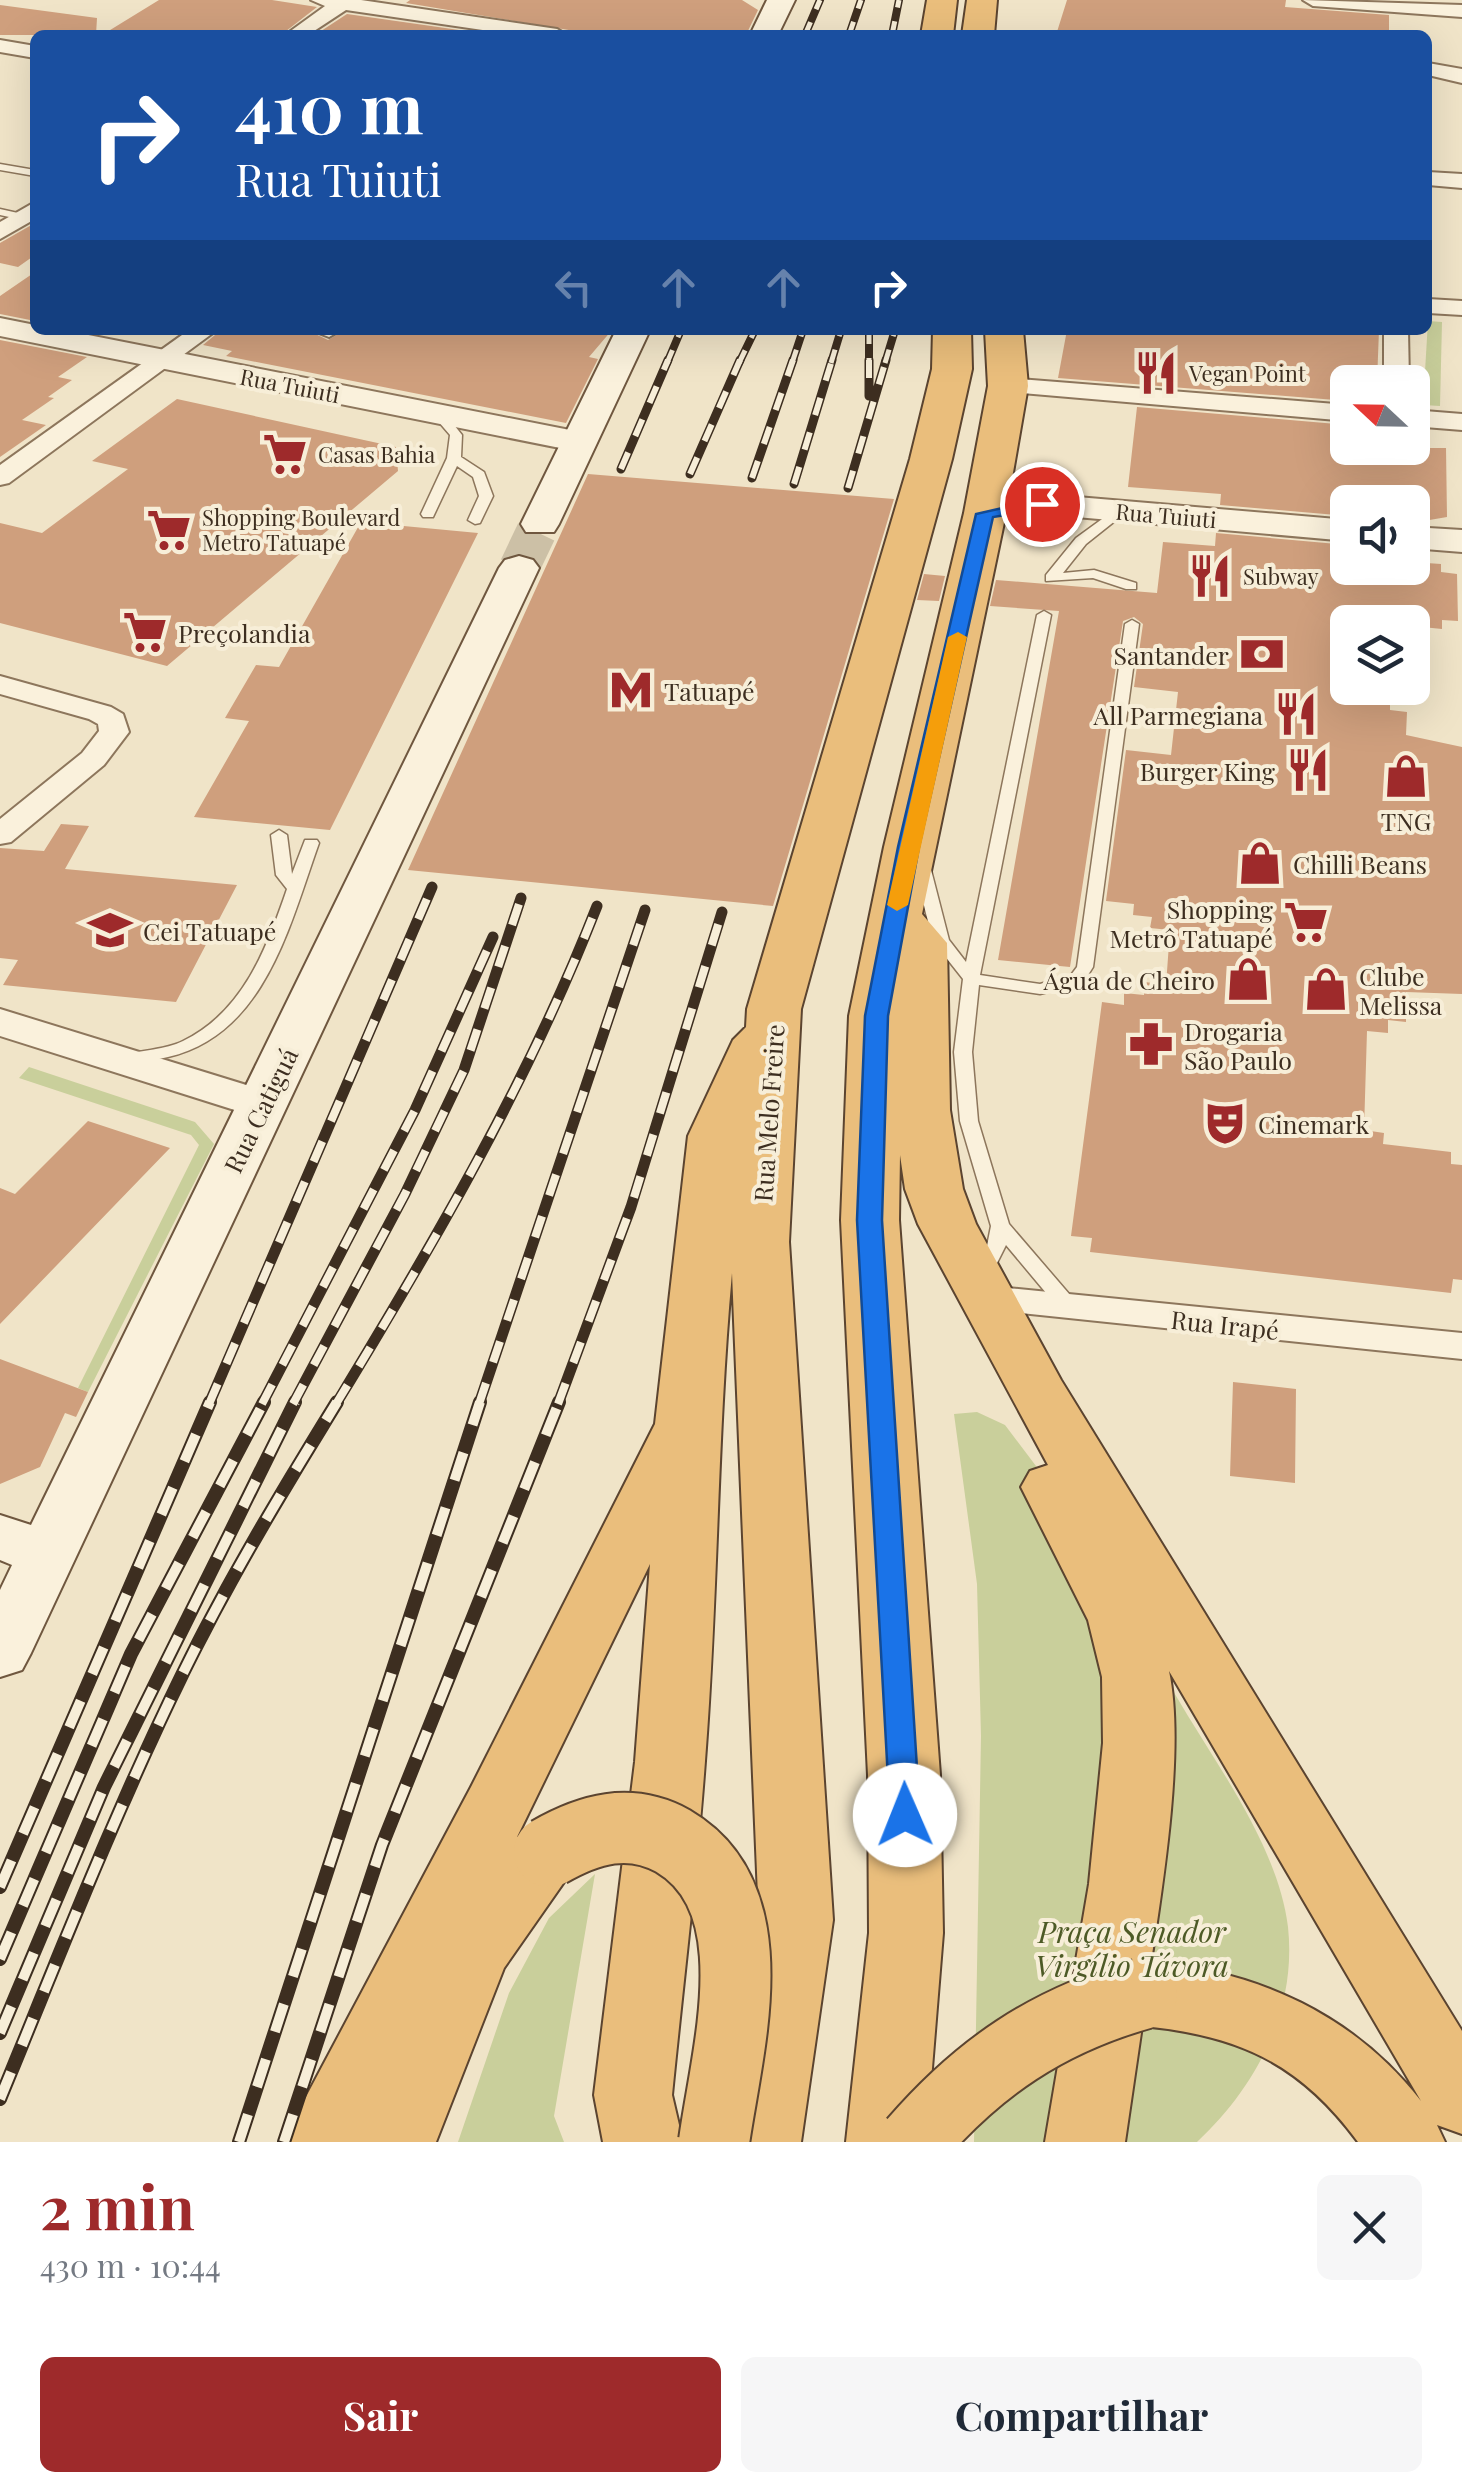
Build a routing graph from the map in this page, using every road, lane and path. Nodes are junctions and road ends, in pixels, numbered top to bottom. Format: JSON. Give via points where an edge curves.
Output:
{"nodes":[{"id":1,"x":320,"y":0,"type":"edge"},
{"id":2,"x":781,"y":0,"type":"edge"},
{"id":3,"x":942,"y":0,"type":"edge"},
{"id":4,"x":982,"y":0,"type":"edge"},
{"id":5,"x":1312,"y":0,"type":"edge"},
{"id":6,"x":343,"y":3,"type":"junction"},
{"id":7,"x":384,"y":4,"type":"edge"},
{"id":8,"x":1462,"y":11,"type":"edge"},
{"id":9,"x":302,"y":30,"type":"edge"},
{"id":10,"x":528,"y":30,"type":"edge"},
{"id":11,"x":766,"y":30,"type":"edge"},
{"id":12,"x":937,"y":30,"type":"edge"},
{"id":13,"x":979,"y":30,"type":"edge"},
{"id":14,"x":0,"y":46,"type":"edge"},
{"id":15,"x":30,"y":51,"type":"edge"},
{"id":16,"x":1432,"y":69,"type":"edge"},
{"id":17,"x":1458,"y":71,"type":"edge"},
{"id":18,"x":0,"y":167,"type":"edge"},
{"id":19,"x":30,"y":173,"type":"edge"},
{"id":20,"x":1432,"y":179,"type":"edge"},
{"id":21,"x":1462,"y":182,"type":"edge"},
{"id":22,"x":19,"y":213,"type":"edge"},
{"id":23,"x":0,"y":232,"type":"edge"},
{"id":24,"x":1432,"y":306,"type":"edge"},
{"id":25,"x":1462,"y":308,"type":"edge"},
{"id":26,"x":0,"y":327,"type":"edge"},
{"id":27,"x":30,"y":333,"type":"edge"},
{"id":28,"x":40,"y":335,"type":"edge"},
{"id":29,"x":199,"y":335,"type":"edge"},
{"id":30,"x":631,"y":335,"type":"edge"},
{"id":31,"x":952,"y":335,"type":"edge"},
{"id":32,"x":1004,"y":335,"type":"edge"},
{"id":33,"x":1396,"y":335,"type":"edge"},
{"id":34,"x":167,"y":360,"type":"junction"},
{"id":35,"x":1396,"y":365,"type":"edge"},
{"id":36,"x":1008,"y":386,"type":"junction"},
{"id":37,"x":1330,"y":412,"type":"edge"},
{"id":38,"x":438,"y":414,"type":"junction"},
{"id":39,"x":1430,"y":419,"type":"edge"},
{"id":40,"x":1462,"y":422,"type":"edge"},
{"id":41,"x":580,"y":442,"type":"junction"},
{"id":42,"x":454,"y":458,"type":"junction"},
{"id":43,"x":0,"y":478,"type":"edge"},
{"id":44,"x":1120,"y":510,"type":"junction"},
{"id":45,"x":428,"y":514,"type":"dead end"},
{"id":46,"x":985,"y":514,"type":"junction"},
{"id":47,"x":475,"y":520,"type":"dead end"},
{"id":48,"x":540,"y":524,"type":"tunnel mouth"},
{"id":49,"x":1330,"y":529,"type":"edge"},
{"id":50,"x":1430,"y":538,"type":"edge"},
{"id":51,"x":1462,"y":541,"type":"edge"},
{"id":52,"x":520,"y":568,"type":"tunnel mouth"},
{"id":53,"x":1131,"y":586,"type":"dead end"},
{"id":54,"x":1044,"y":615,"type":"dead end"},
{"id":55,"x":1132,"y":624,"type":"dead end"},
{"id":56,"x":0,"y":685,"type":"edge"},
{"id":57,"x":279,"y":835,"type":"dead end"},
{"id":58,"x":0,"y":836,"type":"edge"},
{"id":59,"x":311,"y":842,"type":"dead end"},
{"id":60,"x":909,"y":847,"type":"junction"},
{"id":61,"x":294,"y":887,"type":"junction"},
{"id":62,"x":895,"y":917,"type":"junction"},
{"id":63,"x":971,"y":979,"type":"junction"},
{"id":64,"x":774,"y":1010,"type":"junction"},
{"id":65,"x":0,"y":1022,"type":"edge"},
{"id":66,"x":963,"y":1052,"type":"junction"},
{"id":67,"x":118,"y":1061,"type":"junction"},
{"id":68,"x":262,"y":1104,"type":"junction"},
{"id":69,"x":922,"y":1110,"type":"junction"},
{"id":70,"x":988,"y":1269,"type":"junction"},
{"id":71,"x":1069,"y":1308,"type":"junction"},
{"id":72,"x":1462,"y":1346,"type":"edge"},
{"id":73,"x":1032,"y":1384,"type":"junction"},
{"id":74,"x":686,"y":1422,"type":"junction"},
{"id":75,"x":24,"y":1545,"type":"edge"},
{"id":76,"x":0,"y":1653,"type":"edge"},
{"id":77,"x":1462,"y":2100,"type":"edge"},
{"id":78,"x":322,"y":2142,"type":"edge"},
{"id":79,"x":396,"y":2142,"type":"edge"},
{"id":80,"x":643,"y":2142,"type":"edge"},
{"id":81,"x":714,"y":2142,"type":"edge"},
{"id":82,"x":761,"y":2142,"type":"edge"},
{"id":83,"x":886,"y":2142,"type":"edge"},
{"id":84,"x":914,"y":2142,"type":"edge"},
{"id":85,"x":1086,"y":2142,"type":"edge"},
{"id":86,"x":1405,"y":2142,"type":"edge"}],
"edges":[{"from":1,"to":6,"type":"street"},
{"from":2,"to":11,"type":"main road"},
{"from":3,"to":12,"type":"highway"},
{"from":4,"to":13,"type":"highway"},
{"from":5,"to":8,"type":"street"},
{"from":6,"to":7,"type":"street"},
{"from":6,"to":9,"type":"street"},
{"from":7,"to":10,"type":"street"},
{"from":14,"to":15,"type":"street"},
{"from":16,"to":17,"type":"street"},
{"from":18,"to":19,"type":"lane"},
{"from":20,"to":21,"type":"street"},
{"from":22,"to":23,"type":"street"},
{"from":24,"to":25,"type":"street"},
{"from":26,"to":27,"type":"street","name":"Rua Tuiuti"},
{"from":28,"to":34,"type":"street","name":"Rua Tuiuti"},
{"from":29,"to":34,"type":"street"},
{"from":30,"to":41,"type":"main road"},
{"from":31,"to":64,"type":"highway","name":"Rua Melo Freire","via":[[952,368],[931,459]]},
{"from":32,"to":36,"type":"highway"},
{"from":33,"to":35,"type":"street"},
{"from":34,"to":38,"type":"street","name":"Rua Tuiuti"},
{"from":34,"to":43,"type":"street"},
{"from":36,"to":37,"type":"street"},
{"from":36,"to":46,"type":"highway"},
{"from":38,"to":41,"type":"street","name":"Rua Tuiuti"},
{"from":38,"to":42,"type":"lane","via":[[456,435]]},
{"from":39,"to":40,"type":"street"},
{"from":41,"to":48,"type":"main road"},
{"from":42,"to":45,"type":"lane"},
{"from":42,"to":47,"type":"lane","via":[[479,475],[486,496]]},
{"from":44,"to":46,"type":"street","name":"Rua Tuiuti","via":[[1042,504]]},
{"from":44,"to":49,"type":"street","name":"Rua Tuiuti"},
{"from":44,"to":53,"type":"lane","via":[[1083,538],[1051,578],[1094,574]]},
{"from":46,"to":60,"type":"highway"},
{"from":50,"to":51,"type":"street"},
{"from":52,"to":68,"type":"main road","name":"Rua Catiguá"},
{"from":54,"to":63,"type":"lane"},
{"from":55,"to":63,"type":"lane","via":[[1086,967],[1057,987]]},
{"from":56,"to":58,"type":"street","via":[[84,707],[112,720],[114,732],[107,746]]},
{"from":57,"to":61,"type":"lane","via":[[284,875]]},
{"from":59,"to":61,"type":"lane"},
{"from":60,"to":62,"type":"highway"},
{"from":60,"to":63,"type":"lane","via":[[921,864],[942,941]]},
{"from":61,"to":67,"type":"lane","via":[[267,960],[236,1012],[188,1046]]},
{"from":62,"to":69,"type":"highway","via":[[921,943]]},
{"from":62,"to":83,"type":"highway","via":[[876,1016],[870,1220],[904,1776],[906,1933]]},
{"from":63,"to":66,"type":"lane"},
{"from":64,"to":74,"type":"highway","via":[[716,1136]]},
{"from":64,"to":82,"type":"highway","name":"Rua Melo Freire","via":[[760,1242],[796,1920]]},
{"from":65,"to":67,"type":"street"},
{"from":66,"to":69,"type":"lane"},
{"from":66,"to":70,"type":"lane"},
{"from":67,"to":68,"type":"street"},
{"from":68,"to":75,"type":"main road","name":"Rua Catiguá"},
{"from":69,"to":70,"type":"highway","via":[[946,1224]]},
{"from":70,"to":71,"type":"street","name":"Rua Irapé"},
{"from":70,"to":71,"type":"lane"},
{"from":70,"to":73,"type":"highway"},
{"from":71,"to":72,"type":"street","name":"Rua Irapé"},
{"from":73,"to":77,"type":"highway"},
{"from":73,"to":85,"type":"highway","via":[[1046,1473],[1122,1620],[1136,1676],[1138,1743],[1126,1884]]},
{"from":74,"to":78,"type":"highway"},
{"from":74,"to":80,"type":"highway","via":[[670,1762],[634,2096]]},
{"from":75,"to":76,"type":"main road","name":"Rua Catiguá"},
{"from":79,"to":81,"type":"highway","bridge":true,"via":[[455,1996],[520,1879],[579,1834],[610,1826],[650,1829],[709,1869],[724,1899],[734,1948]]},
{"from":84,"to":86,"type":"highway","bridge":true,"via":[[977,2071],[1032,2033],[1142,1994],[1181,1995],[1241,2010],[1305,2038],[1381,2106]]}]}
